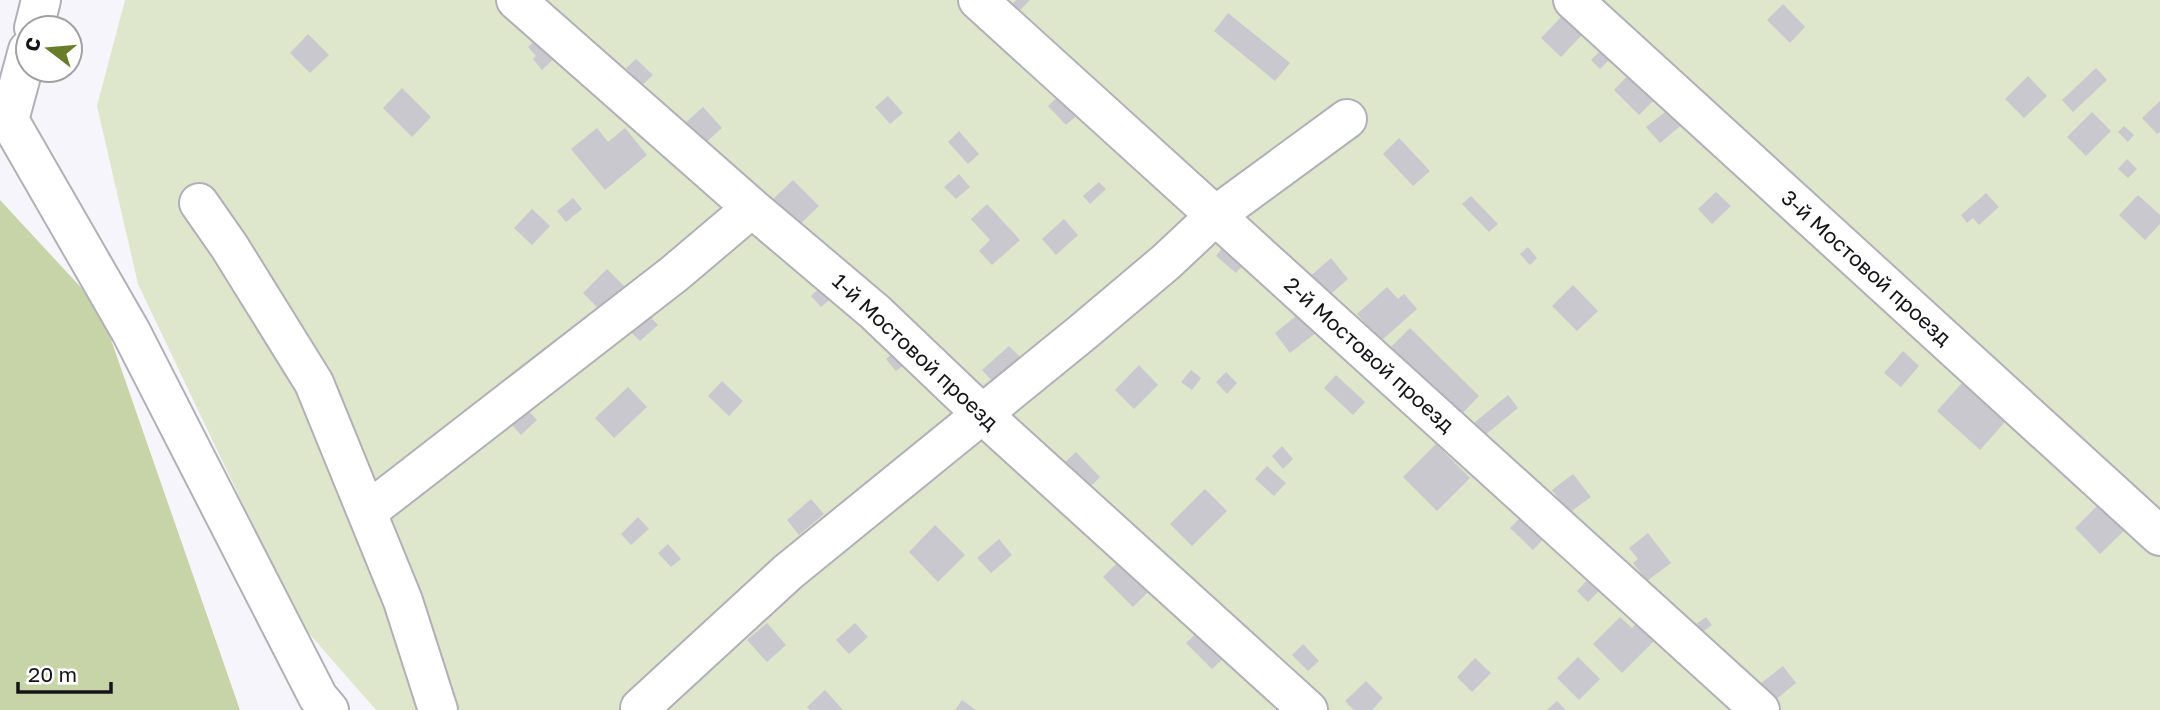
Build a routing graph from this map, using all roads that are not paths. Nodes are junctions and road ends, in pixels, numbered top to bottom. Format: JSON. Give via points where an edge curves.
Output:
{"nodes":[{"id":1,"x":516,"y":0,"type":"edge"},
{"id":2,"x":978,"y":0,"type":"edge"},
{"id":3,"x":1573,"y":0,"type":"edge"},
{"id":4,"x":17,"y":84,"type":"edge"},
{"id":5,"x":1347,"y":118,"type":"dead end"},
{"id":6,"x":5,"y":121,"type":"edge"},
{"id":7,"x":199,"y":203,"type":"dead end"},
{"id":8,"x":752,"y":208,"type":"junction"},
{"id":9,"x":1216,"y":215,"type":"junction"},
{"id":10,"x":982,"y":414,"type":"junction"},
{"id":11,"x":367,"y":512,"type":"junction"},
{"id":12,"x":2160,"y":536,"type":"edge"},
{"id":13,"x":640,"y":708,"type":"dead end"},
{"id":14,"x":329,"y":710,"type":"edge"},
{"id":15,"x":438,"y":710,"type":"edge"},
{"id":16,"x":1308,"y":710,"type":"edge"},
{"id":17,"x":1760,"y":710,"type":"edge"}],
"edges":[{"from":1,"to":8,"type":"lane","name":"1-й Мостовой проезд"},
{"from":2,"to":9,"type":"lane","name":"2-й Мостовой проезд"},
{"from":3,"to":12,"type":"lane","name":"3-й Мостовой проезд"},
{"from":4,"to":6,"type":"lane"},
{"from":5,"to":9,"type":"lane"},
{"from":6,"to":14,"type":"lane","via":[[131,332],[318,698]]},
{"from":7,"to":11,"type":"lane","via":[[314,383]]},
{"from":8,"to":10,"type":"lane","name":"1-й Мостовой проезд","via":[[875,312]]},
{"from":8,"to":11,"type":"lane"},
{"from":9,"to":10,"type":"lane"},
{"from":9,"to":17,"type":"lane","name":"2-й Мостовой проезд"},
{"from":10,"to":13,"type":"lane","via":[[788,572]]},
{"from":10,"to":16,"type":"lane","name":"1-й Мостовой проезд"},
{"from":11,"to":15,"type":"lane"}]}
